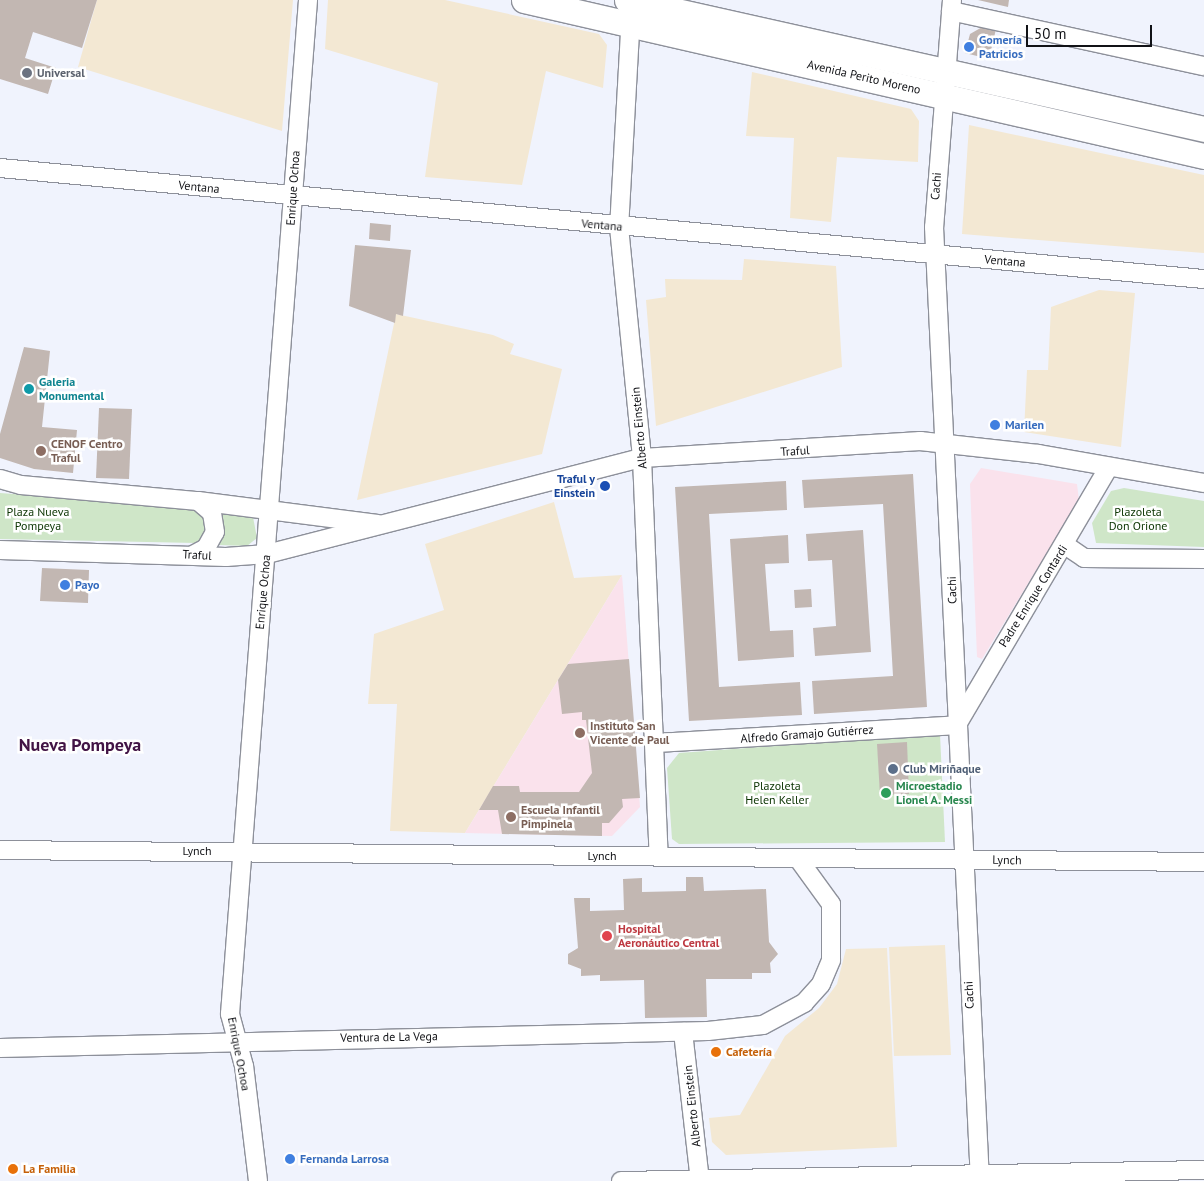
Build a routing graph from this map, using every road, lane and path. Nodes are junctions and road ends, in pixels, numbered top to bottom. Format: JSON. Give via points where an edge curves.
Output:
{"nodes":[{"id":1,"x":308,"y":0,"type":"edge"},
{"id":2,"x":524,"y":0,"type":"edge"},
{"id":3,"x":631,"y":6,"type":"edge"},
{"id":4,"x":951,"y":6,"type":"edge"},
{"id":5,"x":1204,"y":66,"type":"edge"},
{"id":6,"x":945,"y":68,"type":"junction"},
{"id":7,"x":942,"y":95,"type":"junction"},
{"id":8,"x":1204,"y":129,"type":"edge"},
{"id":9,"x":1204,"y":156,"type":"edge"},
{"id":10,"x":0,"y":168,"type":"edge"},
{"id":11,"x":292,"y":196,"type":"junction"},
{"id":12,"x":619,"y":227,"type":"junction"},
{"id":13,"x":936,"y":254,"type":"junction"},
{"id":14,"x":1204,"y":279,"type":"edge"},
{"id":15,"x":946,"y":443,"type":"junction"},
{"id":16,"x":642,"y":458,"type":"junction"},
{"id":17,"x":1109,"y":467,"type":"junction"},
{"id":18,"x":0,"y":479,"type":"edge"},
{"id":19,"x":1204,"y":483,"type":"edge"},
{"id":20,"x":198,"y":501,"type":"junction"},
{"id":21,"x":270,"y":509,"type":"junction"},
{"id":22,"x":391,"y":526,"type":"junction"},
{"id":23,"x":1065,"y":545,"type":"junction"},
{"id":24,"x":0,"y":550,"type":"edge"},
{"id":25,"x":267,"y":554,"type":"junction"},
{"id":26,"x":193,"y":555,"type":"junction"},
{"id":27,"x":1204,"y":559,"type":"edge"},
{"id":28,"x":957,"y":725,"type":"junction"},
{"id":29,"x":657,"y":743,"type":"junction"},
{"id":30,"x":0,"y":850,"type":"edge"},
{"id":31,"x":240,"y":851,"type":"junction"},
{"id":32,"x":659,"y":856,"type":"junction"},
{"id":33,"x":961,"y":859,"type":"junction"},
{"id":34,"x":799,"y":860,"type":"junction"},
{"id":35,"x":1204,"y":862,"type":"edge"},
{"id":36,"x":683,"y":1032,"type":"junction"},
{"id":37,"x":235,"y":1040,"type":"junction"},
{"id":38,"x":0,"y":1048,"type":"edge"},
{"id":39,"x":1204,"y":1170,"type":"edge"},
{"id":40,"x":980,"y":1177,"type":"edge"},
{"id":41,"x":258,"y":1181,"type":"edge"},
{"id":42,"x":622,"y":1181,"type":"edge"},
{"id":43,"x":700,"y":1181,"type":"edge"}],
"edges":[{"from":1,"to":11,"type":"street","name":"Enrique Ochoa"},
{"from":2,"to":3,"type":"main road","name":"Avenida Perito Moreno"},
{"from":3,"to":6,"type":"main road","name":"Avenida Perito Moreno"},
{"from":3,"to":7,"type":"main road","name":"Avenida Perito Moreno"},
{"from":3,"to":12,"type":"street","name":"Alberto Einstein"},
{"from":4,"to":5,"type":"street"},
{"from":4,"to":6,"type":"street","name":"Cachi"},
{"from":6,"to":7,"type":"street","name":"Cachi"},
{"from":6,"to":8,"type":"main road","name":"Avenida Perito Moreno"},
{"from":7,"to":9,"type":"main road","name":"Avenida Perito Moreno"},
{"from":7,"to":13,"type":"street","name":"Cachi"},
{"from":10,"to":11,"type":"street","name":"Ventana"},
{"from":11,"to":12,"type":"street","name":"Ventana"},
{"from":11,"to":21,"type":"street","name":"Enrique Ochoa"},
{"from":12,"to":13,"type":"street","name":"Ventana"},
{"from":12,"to":16,"type":"street","name":"Alberto Einstein"},
{"from":13,"to":14,"type":"street","name":"Ventana"},
{"from":13,"to":15,"type":"street","name":"Cachi"},
{"from":15,"to":16,"type":"street","name":"Traful"},
{"from":15,"to":17,"type":"street","name":"Traful"},
{"from":15,"to":28,"type":"street","name":"Cachi"},
{"from":16,"to":22,"type":"street","name":"Traful"},
{"from":16,"to":29,"type":"street","name":"Alberto Einstein"},
{"from":17,"to":19,"type":"street","name":"Traful"},
{"from":17,"to":23,"type":"street","name":"Padre Enrique Contardi"},
{"from":18,"to":20,"type":"street","name":"Traful","via":[[21,485]]},
{"from":20,"to":21,"type":"street","name":"Traful"},
{"from":20,"to":26,"type":"street","via":[[212,513],[216,532],[206,548]]},
{"from":21,"to":22,"type":"street","name":"Traful"},
{"from":21,"to":25,"type":"street","name":"Enrique Ochoa"},
{"from":22,"to":25,"type":"street","name":"Traful"},
{"from":23,"to":27,"type":"street","via":[[1084,558]]},
{"from":23,"to":28,"type":"street","name":"Padre Enrique Contardi"},
{"from":24,"to":26,"type":"street","name":"Traful"},
{"from":25,"to":26,"type":"street","name":"Traful"},
{"from":25,"to":31,"type":"street","name":"Enrique Ochoa"},
{"from":28,"to":29,"type":"street","name":"Alfredo Gramajo Gutiérrez"},
{"from":28,"to":33,"type":"street","name":"Cachi"},
{"from":29,"to":32,"type":"street","name":"Alberto Einstein"},
{"from":30,"to":31,"type":"street","name":"Lynch"},
{"from":31,"to":32,"type":"street","name":"Lynch"},
{"from":31,"to":37,"type":"street","name":"Enrique Ochoa","via":[[230,1014]]},
{"from":32,"to":34,"type":"street","name":"Lynch"},
{"from":33,"to":34,"type":"street","name":"Lynch"},
{"from":33,"to":35,"type":"street","name":"Lynch"},
{"from":33,"to":40,"type":"street","name":"Cachi"},
{"from":34,"to":36,"type":"street","name":"Ventura de La Vega","via":[[831,904],[831,960],[821,984],[804,1003],[777,1021],[749,1028]]},
{"from":36,"to":37,"type":"street","name":"Ventura de La Vega"},
{"from":36,"to":43,"type":"street","name":"Alberto Einstein"},
{"from":37,"to":38,"type":"street","name":"Ventura de La Vega"},
{"from":37,"to":41,"type":"street","name":"Enrique Ochoa","via":[[244,1066]]},
{"from":39,"to":40,"type":"street"},
{"from":40,"to":43,"type":"street"},
{"from":42,"to":43,"type":"street"}]}
